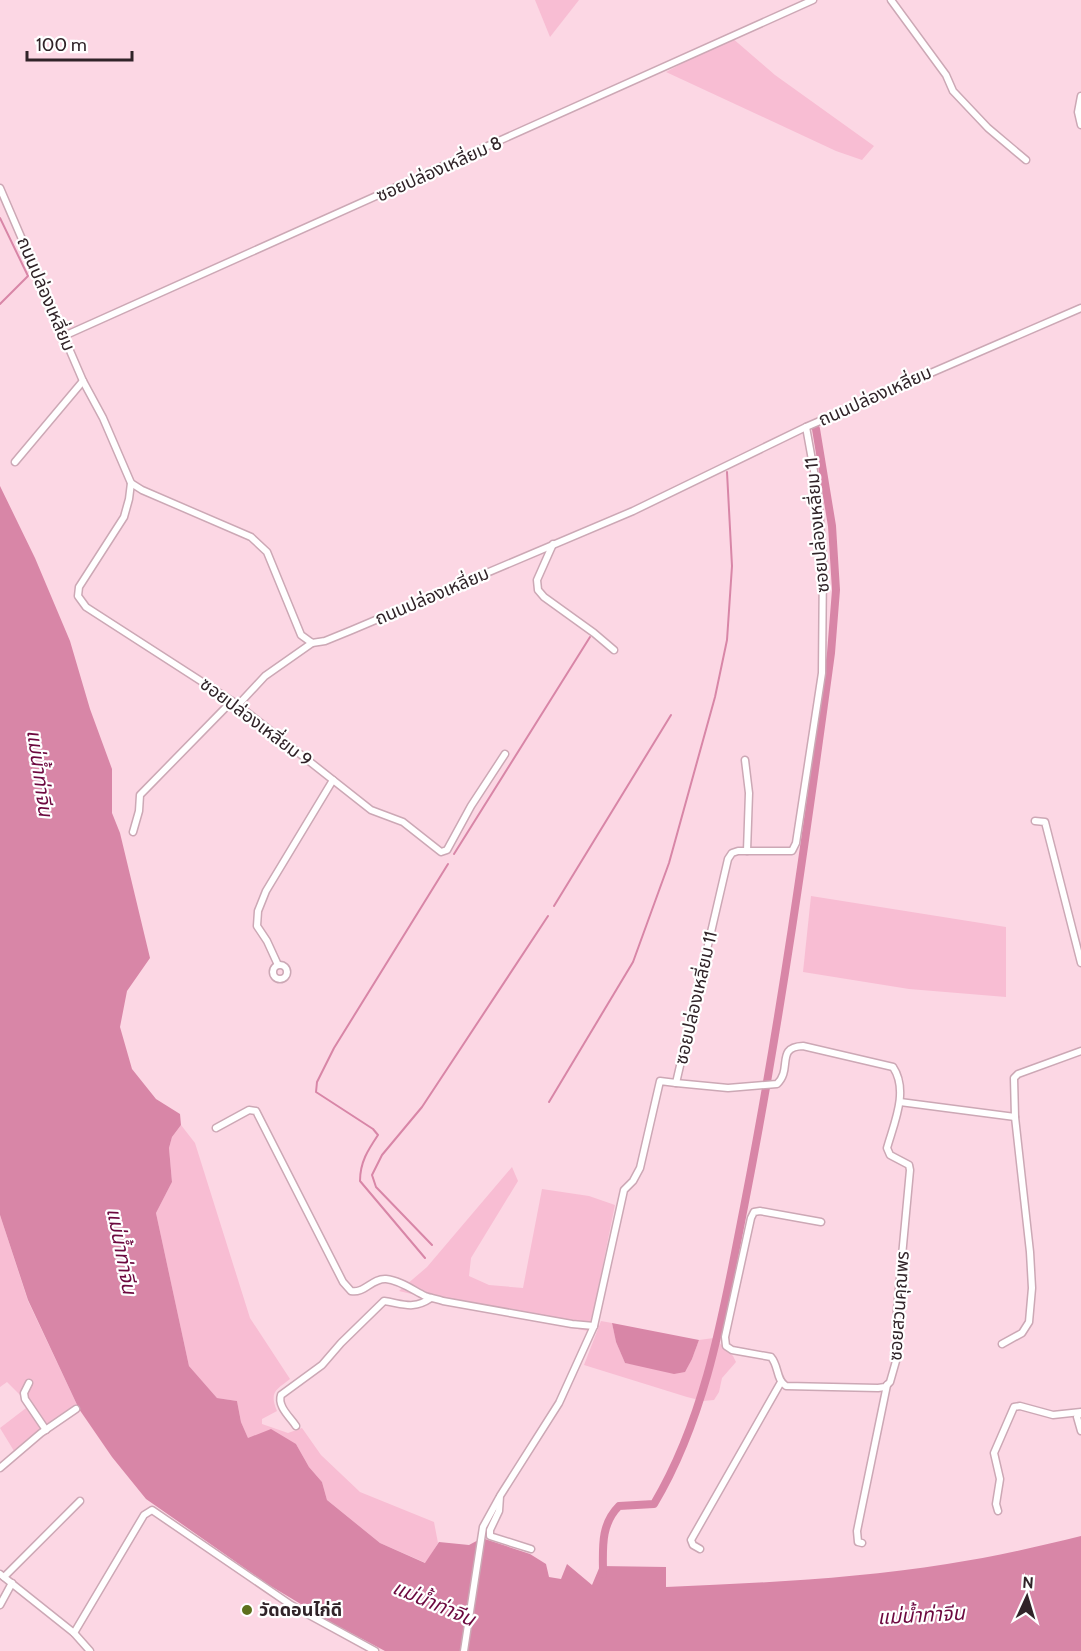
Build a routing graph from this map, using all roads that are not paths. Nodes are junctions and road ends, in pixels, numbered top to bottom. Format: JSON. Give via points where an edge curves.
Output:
{"nodes":[{"id":1,"x":813,"y":0,"type":"edge"},
{"id":2,"x":891,"y":0,"type":"edge"},
{"id":3,"x":1081,"y":96,"type":"edge"},
{"id":4,"x":1081,"y":124,"type":"edge"},
{"id":5,"x":1026,"y":160,"type":"dead end"},
{"id":6,"x":0,"y":188,"type":"edge"},
{"id":7,"x":1081,"y":308,"type":"edge"},
{"id":8,"x":64,"y":336,"type":"junction"},
{"id":9,"x":83,"y":381,"type":"junction"},
{"id":10,"x":806,"y":427,"type":"junction"},
{"id":11,"x":15,"y":462,"type":"dead end"},
{"id":12,"x":131,"y":483,"type":"junction"},
{"id":13,"x":553,"y":544,"type":"junction"},
{"id":14,"x":312,"y":643,"type":"junction"},
{"id":15,"x":614,"y":650,"type":"dead end"},
{"id":16,"x":235,"y":703,"type":"junction"},
{"id":17,"x":505,"y":754,"type":"dead end"},
{"id":18,"x":745,"y":760,"type":"dead end"},
{"id":19,"x":333,"y":780,"type":"junction"},
{"id":20,"x":1035,"y":821,"type":"dead end"},
{"id":21,"x":133,"y":832,"type":"dead end"},
{"id":22,"x":747,"y":851,"type":"junction"},
{"id":23,"x":1081,"y":963,"type":"edge"},
{"id":24,"x":278,"y":965,"type":"dead end"},
{"id":25,"x":1081,"y":1051,"type":"edge"},
{"id":26,"x":676,"y":1083,"type":"junction"},
{"id":27,"x":900,"y":1102,"type":"junction"},
{"id":28,"x":1015,"y":1117,"type":"junction"},
{"id":29,"x":216,"y":1128,"type":"dead end"},
{"id":30,"x":821,"y":1222,"type":"dead end"},
{"id":31,"x":431,"y":1298,"type":"junction"},
{"id":32,"x":594,"y":1326,"type":"junction"},
{"id":33,"x":1002,"y":1344,"type":"dead end"},
{"id":34,"x":780,"y":1382,"type":"junction"},
{"id":35,"x":29,"y":1383,"type":"dead end"},
{"id":36,"x":887,"y":1385,"type":"junction"},
{"id":37,"x":75,"y":1409,"type":"dead end"},
{"id":38,"x":1081,"y":1412,"type":"edge"},
{"id":39,"x":296,"y":1426,"type":"dead end"},
{"id":40,"x":46,"y":1430,"type":"junction"},
{"id":41,"x":1081,"y":1431,"type":"edge"},
{"id":42,"x":0,"y":1468,"type":"edge"},
{"id":43,"x":500,"y":1496,"type":"junction"},
{"id":44,"x":80,"y":1501,"type":"dead end"},
{"id":45,"x":998,"y":1511,"type":"dead end"},
{"id":46,"x":862,"y":1543,"type":"dead end"},
{"id":47,"x":531,"y":1549,"type":"dead end"},
{"id":48,"x":700,"y":1549,"type":"dead end"},
{"id":49,"x":2,"y":1575,"type":"edge"},
{"id":50,"x":12,"y":1583,"type":"junction"},
{"id":51,"x":0,"y":1605,"type":"edge"},
{"id":52,"x":74,"y":1633,"type":"junction"},
{"id":53,"x":90,"y":1651,"type":"edge"},
{"id":54,"x":375,"y":1651,"type":"edge"},
{"id":55,"x":464,"y":1651,"type":"edge"}],
"edges":[{"from":1,"to":8,"type":"street","name":"ซอยปล่องเหลี่ยม 8"},
{"from":2,"to":5,"type":"street","via":[[946,75],[953,92]]},
{"from":3,"to":4,"type":"street"},
{"from":6,"to":8,"type":"street","name":"ถนนปล่องเหลี่ยม"},
{"from":7,"to":10,"type":"street","name":"ถนนปล่องเหลี่ยม"},
{"from":8,"to":9,"type":"street","name":"ถนนปล่องเหลี่ยม"},
{"from":9,"to":11,"type":"street"},
{"from":9,"to":12,"type":"street","name":"ถนนปล่องเหลี่ยม","via":[[108,427]]},
{"from":10,"to":13,"type":"street","name":"ถนนปล่องเหลี่ยม"},
{"from":10,"to":22,"type":"street","name":"ซอยปล่องเหลี่ยม 11","via":[[818,493],[823,562],[822,673],[800,823],[792,852]]},
{"from":12,"to":14,"type":"street","via":[[251,537],[267,552],[301,635]]},
{"from":12,"to":16,"type":"street","name":"ซอยปล่องเหลี่ยม 9","via":[[124,517],[79,587],[80,600]]},
{"from":13,"to":14,"type":"street","name":"ถนนปล่องเหลี่ยม","via":[[352,630]]},
{"from":13,"to":15,"type":"street","via":[[537,580],[538,590]]},
{"from":14,"to":16,"type":"street","name":"ถนนปล่องเหลี่ยม"},
{"from":16,"to":19,"type":"street","name":"ซอยปล่องเหลี่ยม 9"},
{"from":16,"to":21,"type":"street","name":"ถนนปล่องเหลี่ยม","via":[[140,795]]},
{"from":17,"to":19,"type":"street","name":"ซอยปล่องเหลี่ยม 9","via":[[443,852],[403,822],[371,810]]},
{"from":18,"to":22,"type":"street","via":[[749,793]]},
{"from":19,"to":24,"type":"street","via":[[269,885],[258,911],[257,926]]},
{"from":20,"to":23,"type":"street","via":[[1045,822]]},
{"from":22,"to":26,"type":"street","name":"ซอยปล่องเหลี่ยม 11","via":[[732,853],[728,859]]},
{"from":25,"to":28,"type":"street","via":[[1018,1074],[1013,1083]]},
{"from":26,"to":27,"type":"street","name":"ซอยสวนคุณพร","via":[[728,1088],[777,1084],[784,1075],[788,1051],[803,1046],[893,1067],[899,1080]]},
{"from":26,"to":32,"type":"street","name":"ซอยปล่องเหลี่ยม 11","via":[[660,1081],[640,1168],[624,1190]]},
{"from":27,"to":28,"type":"street"},
{"from":27,"to":36,"type":"street","name":"ซอยสวนคุณพร","via":[[887,1148],[910,1170],[896,1361]]},
{"from":28,"to":33,"type":"street","via":[[1032,1288],[1029,1322],[1022,1333]]},
{"from":29,"to":31,"type":"street","via":[[249,1110],[256,1111],[347,1288],[357,1292],[385,1279]]},
{"from":30,"to":34,"type":"street","via":[[760,1211],[750,1218],[726,1346],[771,1357]]},
{"from":31,"to":32,"type":"street"},
{"from":31,"to":39,"type":"street","via":[[414,1306],[384,1301],[322,1365],[281,1395],[280,1401]]},
{"from":32,"to":43,"type":"street","name":"ซอยปล่องเหลี่ยม 11","via":[[560,1403]]},
{"from":34,"to":36,"type":"street","name":"ซอยสวนคุณพร","via":[[786,1386]]},
{"from":34,"to":48,"type":"street","via":[[691,1540]]},
{"from":35,"to":40,"type":"street","via":[[25,1399]]},
{"from":36,"to":46,"type":"street","via":[[857,1531],[858,1542]]},
{"from":37,"to":40,"type":"street"},
{"from":38,"to":41,"type":"street","via":[[1077,1417]]},
{"from":38,"to":45,"type":"street","via":[[1053,1415],[1014,1407],[994,1453],[1000,1479]]},
{"from":40,"to":42,"type":"street"},
{"from":43,"to":47,"type":"street","name":"ซอยปล่องเหลี่ยม 11","via":[[490,1536]]},
{"from":43,"to":55,"type":"street","via":[[483,1527]]},
{"from":44,"to":49,"type":"street"},
{"from":49,"to":50,"type":"street"},
{"from":50,"to":51,"type":"street"},
{"from":50,"to":52,"type":"street"},
{"from":52,"to":53,"type":"street"},
{"from":52,"to":54,"type":"street","via":[[144,1515],[152,1510],[291,1605]]}]}
